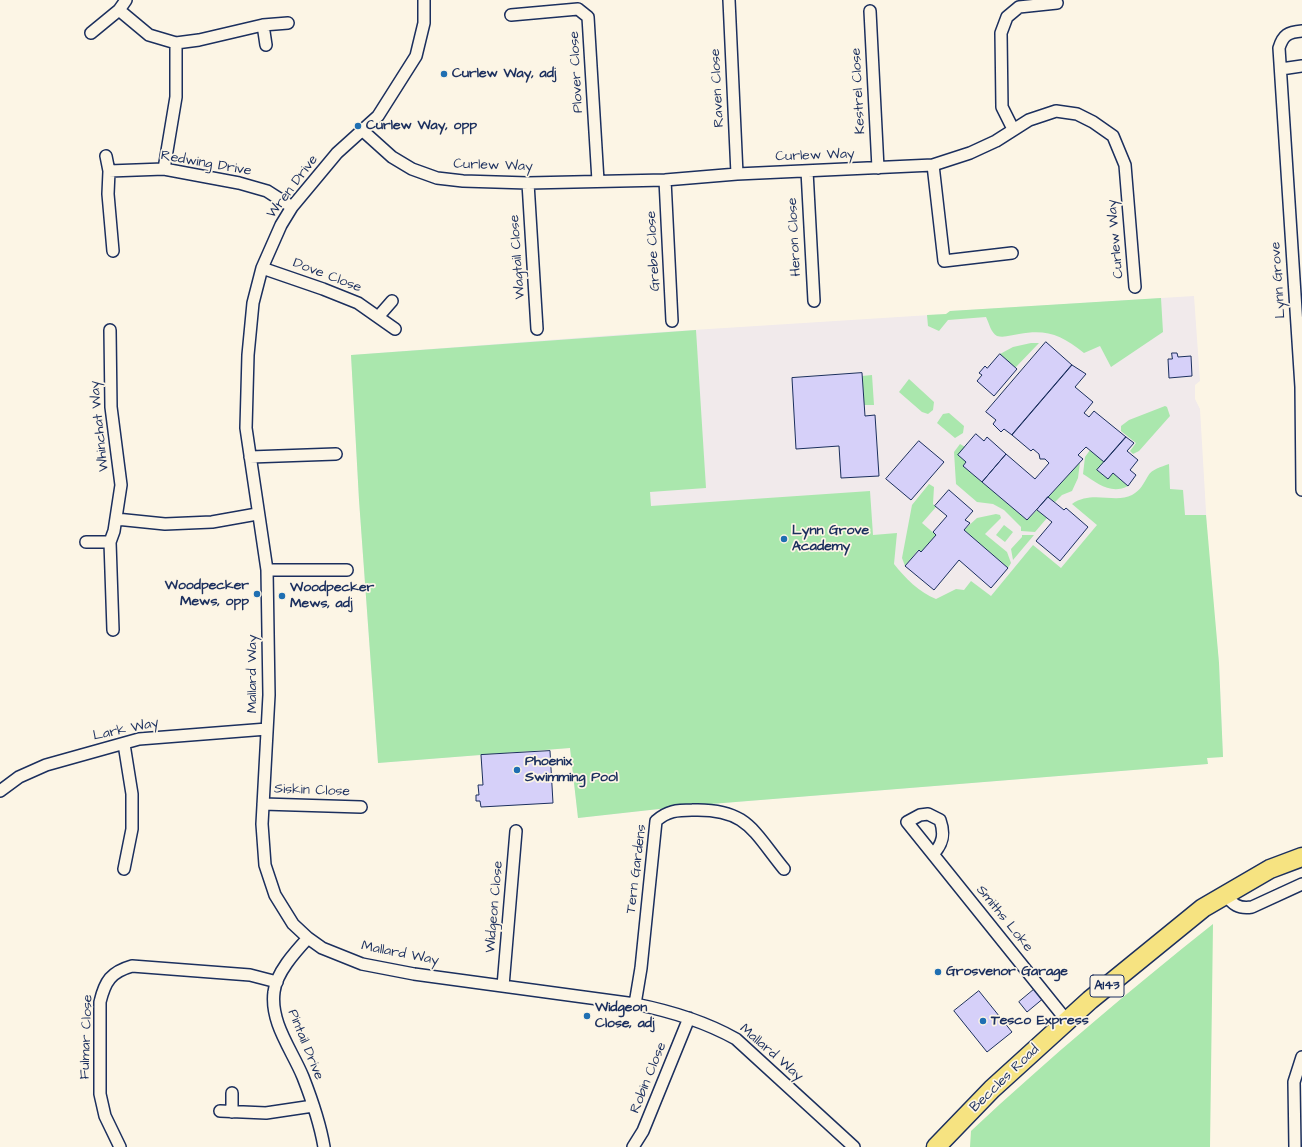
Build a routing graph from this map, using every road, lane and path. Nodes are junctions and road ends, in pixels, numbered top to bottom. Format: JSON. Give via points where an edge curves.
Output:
{"nodes":[{"id":1,"x":126,"y":0,"type":"edge"},
{"id":2,"x":424,"y":0,"type":"edge"},
{"id":3,"x":728,"y":0,"type":"edge"},
{"id":4,"x":1056,"y":3,"type":"dead end"},
{"id":5,"x":119,"y":10,"type":"junction"},
{"id":6,"x":870,"y":11,"type":"dead end"},
{"id":7,"x":511,"y":15,"type":"dead end"},
{"id":8,"x":288,"y":23,"type":"dead end"},
{"id":9,"x":263,"y":25,"type":"junction"},
{"id":10,"x":1302,"y":31,"type":"edge"},
{"id":11,"x":91,"y":33,"type":"dead end"},
{"id":12,"x":176,"y":43,"type":"junction"},
{"id":13,"x":266,"y":45,"type":"dead end"},
{"id":14,"x":1302,"y":66,"type":"edge"},
{"id":15,"x":1281,"y":69,"type":"junction"},
{"id":16,"x":1013,"y":129,"type":"junction"},
{"id":17,"x":362,"y":130,"type":"junction"},
{"id":18,"x":106,"y":156,"type":"dead end"},
{"id":19,"x":933,"y":165,"type":"junction"},
{"id":20,"x":878,"y":168,"type":"junction"},
{"id":21,"x":164,"y":169,"type":"junction"},
{"id":22,"x":109,"y":171,"type":"junction"},
{"id":23,"x":806,"y":172,"type":"junction"},
{"id":24,"x":738,"y":174,"type":"junction"},
{"id":25,"x":665,"y":180,"type":"junction"},
{"id":26,"x":598,"y":181,"type":"junction"},
{"id":27,"x":528,"y":183,"type":"junction"},
{"id":28,"x":292,"y":207,"type":"junction"},
{"id":29,"x":1296,"y":230,"type":"edge"},
{"id":30,"x":113,"y":251,"type":"dead end"},
{"id":31,"x":1012,"y":253,"type":"dead end"},
{"id":32,"x":262,"y":268,"type":"junction"},
{"id":33,"x":1136,"y":287,"type":"dead end"},
{"id":34,"x":1298,"y":287,"type":"edge"},
{"id":35,"x":392,"y":301,"type":"dead end"},
{"id":36,"x":814,"y":301,"type":"dead end"},
{"id":37,"x":378,"y":317,"type":"junction"},
{"id":38,"x":672,"y":321,"type":"dead end"},
{"id":39,"x":537,"y":329,"type":"dead end"},
{"id":40,"x":110,"y":330,"type":"dead end"},
{"id":41,"x":395,"y":330,"type":"dead end"},
{"id":42,"x":336,"y":454,"type":"dead end"},
{"id":43,"x":250,"y":457,"type":"junction"},
{"id":44,"x":1302,"y":490,"type":"edge"},
{"id":45,"x":258,"y":514,"type":"junction"},
{"id":46,"x":116,"y":519,"type":"junction"},
{"id":47,"x":86,"y":542,"type":"dead end"},
{"id":48,"x":110,"y":542,"type":"junction"},
{"id":49,"x":267,"y":570,"type":"junction"},
{"id":50,"x":348,"y":570,"type":"dead end"},
{"id":51,"x":112,"y":630,"type":"dead end"},
{"id":52,"x":267,"y":730,"type":"junction"},
{"id":53,"x":124,"y":744,"type":"junction"},
{"id":54,"x":0,"y":791,"type":"edge"},
{"id":55,"x":262,"y":804,"type":"junction"},
{"id":56,"x":361,"y":807,"type":"dead end"},
{"id":57,"x":516,"y":831,"type":"dead end"},
{"id":58,"x":933,"y":854,"type":"dead end"},
{"id":59,"x":1302,"y":857,"type":"edge"},
{"id":60,"x":124,"y":869,"type":"dead end"},
{"id":61,"x":784,"y":869,"type":"dead end"},
{"id":62,"x":1302,"y":884,"type":"edge"},
{"id":63,"x":1225,"y":894,"type":"junction"},
{"id":64,"x":308,"y":938,"type":"junction"},
{"id":65,"x":277,"y":982,"type":"junction"},
{"id":66,"x":503,"y":986,"type":"junction"},
{"id":67,"x":635,"y":1004,"type":"junction"},
{"id":68,"x":689,"y":1018,"type":"junction"},
{"id":69,"x":1067,"y":1021,"type":"junction"},
{"id":70,"x":1302,"y":1057,"type":"edge"},
{"id":71,"x":232,"y":1093,"type":"dead end"},
{"id":72,"x":313,"y":1106,"type":"junction"},
{"id":73,"x":220,"y":1111,"type":"dead end"},
{"id":74,"x":232,"y":1112,"type":"junction"},
{"id":75,"x":120,"y":1147,"type":"edge"},
{"id":76,"x":324,"y":1147,"type":"edge"},
{"id":77,"x":633,"y":1147,"type":"edge"},
{"id":78,"x":854,"y":1147,"type":"edge"},
{"id":79,"x":937,"y":1147,"type":"edge"},
{"id":80,"x":1295,"y":1147,"type":"edge"}],
"edges":[{"from":1,"to":5,"type":"street"},
{"from":2,"to":17,"type":"street","name":"Wren Drive","via":[[424,22],[416,56],[378,116]]},
{"from":3,"to":24,"type":"street","name":"Raven Close"},
{"from":4,"to":16,"type":"street","via":[[1019,7],[1007,16],[1001,33],[1002,107]]},
{"from":5,"to":11,"type":"street"},
{"from":5,"to":12,"type":"street","via":[[149,34]]},
{"from":6,"to":20,"type":"street","name":"Kestrel Close"},
{"from":7,"to":26,"type":"street","name":"Plover Close","via":[[578,9],[588,16]]},
{"from":8,"to":9,"type":"street"},
{"from":9,"to":12,"type":"street"},
{"from":9,"to":13,"type":"street"},
{"from":10,"to":15,"type":"street","name":"Lynn Grove","via":[[1289,32],[1282,38],[1279,48]]},
{"from":12,"to":21,"type":"street","via":[[176,97]]},
{"from":14,"to":15,"type":"street"},
{"from":15,"to":29,"type":"street","name":"Lynn Grove"},
{"from":16,"to":19,"type":"street","name":"Curlew Way","via":[[996,142]]},
{"from":16,"to":33,"type":"street","name":"Curlew Way","via":[[1029,120],[1056,111],[1077,114],[1113,136],[1125,165]]},
{"from":17,"to":27,"type":"street","name":"Curlew Way","via":[[392,157],[412,169],[437,178]]},
{"from":17,"to":28,"type":"street","name":"Wren Drive","via":[[337,152]]},
{"from":18,"to":22,"type":"street"},
{"from":19,"to":20,"type":"street","name":"Curlew Way"},
{"from":19,"to":31,"type":"street","via":[[944,261]]},
{"from":20,"to":23,"type":"street","name":"Curlew Way"},
{"from":21,"to":22,"type":"street","name":"Redwing Drive"},
{"from":21,"to":28,"type":"street","name":"Redwing Drive","via":[[267,191]]},
{"from":22,"to":30,"type":"street","via":[[108,194]]},
{"from":23,"to":24,"type":"street","name":"Curlew Way"},
{"from":23,"to":36,"type":"street","name":"Heron Close"},
{"from":24,"to":25,"type":"street","name":"Curlew Way"},
{"from":25,"to":26,"type":"street","name":"Curlew Way"},
{"from":25,"to":38,"type":"street","name":"Grebe Close"},
{"from":26,"to":27,"type":"street","name":"Curlew Way"},
{"from":27,"to":39,"type":"street","name":"Wagtail Close"},
{"from":28,"to":32,"type":"street","name":"Wren Drive"},
{"from":29,"to":34,"type":"street","name":"Lynn Grove"},
{"from":32,"to":37,"type":"street","name":"Dove Close","via":[[358,303]]},
{"from":32,"to":43,"type":"street","name":"Wren Drive","via":[[253,303],[248,355],[246,428]]},
{"from":34,"to":44,"type":"street","name":"Lynn Grove"},
{"from":35,"to":37,"type":"street"},
{"from":37,"to":41,"type":"street","name":"Dove Close"},
{"from":40,"to":46,"type":"street","name":"Whinchat Way","via":[[111,407],[121,485]]},
{"from":42,"to":43,"type":"street"},
{"from":43,"to":45,"type":"street","name":"Wren Drive"},
{"from":45,"to":46,"type":"street","via":[[212,522],[165,524]]},
{"from":45,"to":49,"type":"street","name":"Mallard Way"},
{"from":46,"to":48,"type":"street","name":"Whinchat Way"},
{"from":47,"to":48,"type":"street"},
{"from":48,"to":51,"type":"street","name":"Whinchat Way"},
{"from":49,"to":50,"type":"street"},
{"from":49,"to":52,"type":"street","name":"Mallard Way"},
{"from":52,"to":53,"type":"street","name":"Lark Way","via":[[139,739]]},
{"from":52,"to":55,"type":"street","name":"Mallard Way"},
{"from":53,"to":54,"type":"street","name":"Lark Way","via":[[46,765],[19,777]]},
{"from":53,"to":60,"type":"street","via":[[132,794],[132,829]]},
{"from":55,"to":56,"type":"street","name":"Siskin Close"},
{"from":55,"to":64,"type":"street","name":"Mallard Way","via":[[265,865],[275,895],[293,924]]},
{"from":57,"to":66,"type":"street","name":"Widgeon Close"},
{"from":58,"to":69,"type":"street","name":"Smiths Loke"},
{"from":59,"to":63,"type":"highway","name":"Beccles Road","number":"A143","via":[[1270,870]]},
{"from":61,"to":67,"type":"street","name":"Tern Gardens","via":[[745,821],[732,814],[712,809],[675,810],[664,814],[656,821]]},
{"from":62,"to":63,"type":"street","via":[[1245,908],[1237,907]]},
{"from":63,"to":69,"type":"highway","name":"Beccles Road","number":"A143","via":[[1198,912]]},
{"from":64,"to":65,"type":"street","name":"Pintail Drive","via":[[289,961]]},
{"from":64,"to":66,"type":"street","name":"Mallard Way","via":[[322,948],[362,964]]},
{"from":65,"to":72,"type":"street","name":"Pintail Drive","via":[[274,1006],[278,1022],[287,1048],[303,1076]]},
{"from":65,"to":75,"type":"street","name":"Fulmar Close","via":[[250,975],[132,966],[120,969],[110,978],[104,987],[100,1002],[100,1094],[105,1116]]},
{"from":66,"to":67,"type":"street","name":"Mallard Way"},
{"from":67,"to":68,"type":"street","name":"Mallard Way"},
{"from":68,"to":77,"type":"street","name":"Robin Close","via":[[643,1131]]},
{"from":68,"to":78,"type":"street","name":"Mallard Way","via":[[736,1039]]},
{"from":69,"to":79,"type":"highway","name":"Beccles Road","number":"A143","via":[[992,1089]]},
{"from":70,"to":80,"type":"street","via":[[1294,1082]]},
{"from":71,"to":74,"type":"street"},
{"from":72,"to":74,"type":"street","via":[[266,1113]]},
{"from":72,"to":76,"type":"street","name":"Pintail Drive"},
{"from":73,"to":74,"type":"street"}]}
